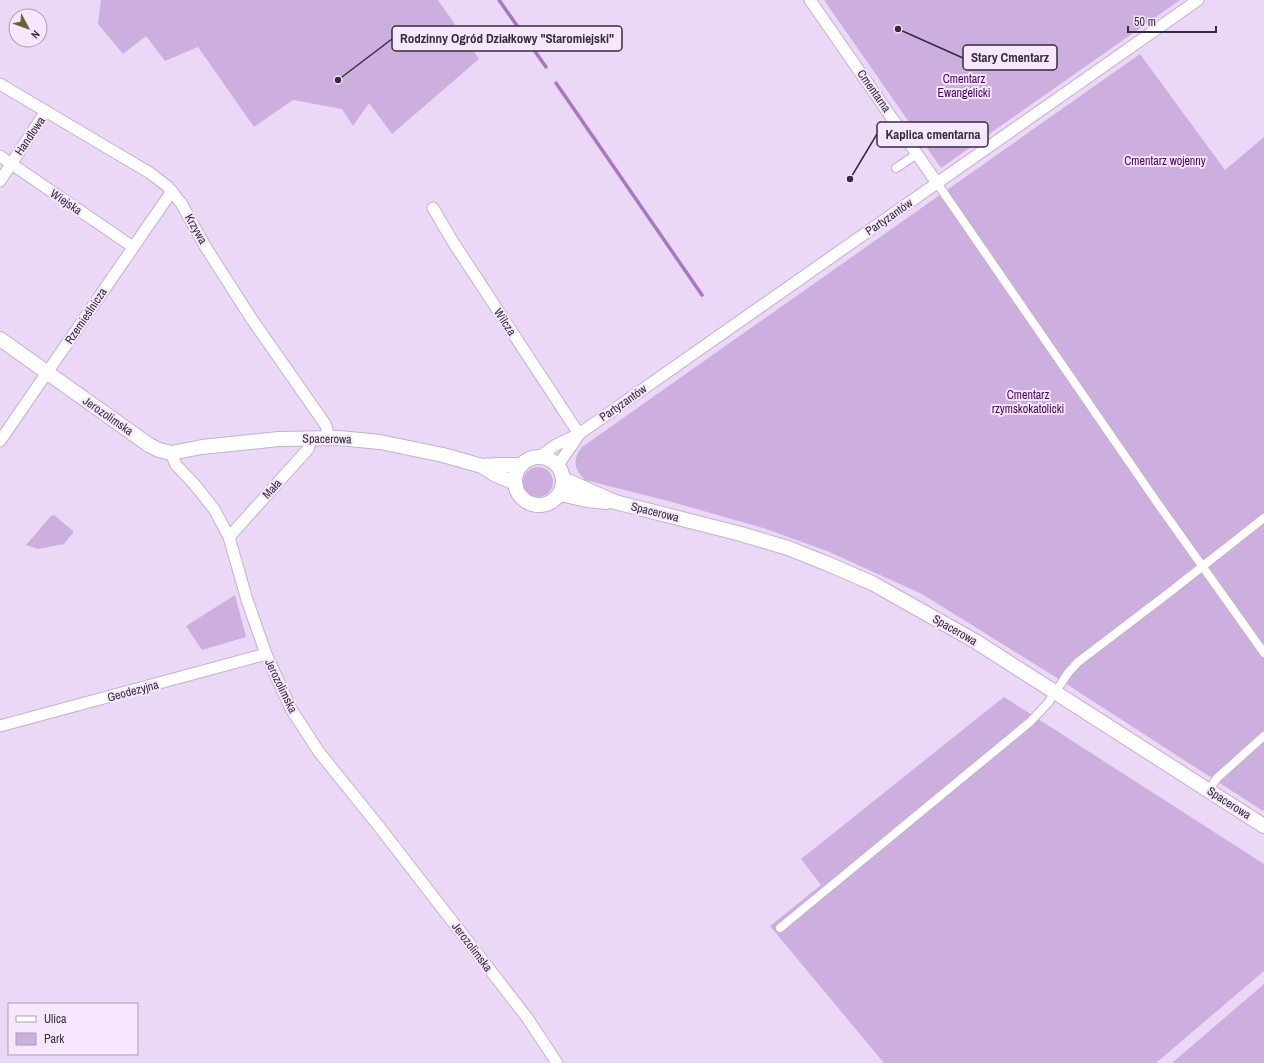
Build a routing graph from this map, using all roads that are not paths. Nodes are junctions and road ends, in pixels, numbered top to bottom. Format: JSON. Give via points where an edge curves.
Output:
{"nodes":[{"id":1,"x":810,"y":0,"type":"edge"},
{"id":2,"x":1198,"y":0,"type":"edge"},
{"id":3,"x":0,"y":84,"type":"edge"},
{"id":4,"x":46,"y":111,"type":"junction"},
{"id":5,"x":917,"y":154,"type":"junction"},
{"id":6,"x":0,"y":156,"type":"edge"},
{"id":7,"x":11,"y":164,"type":"junction"},
{"id":8,"x":896,"y":168,"type":"dead end"},
{"id":9,"x":0,"y":181,"type":"edge"},
{"id":10,"x":937,"y":183,"type":"junction"},
{"id":11,"x":172,"y":191,"type":"junction"},
{"id":12,"x":433,"y":208,"type":"dead end"},
{"id":13,"x":133,"y":247,"type":"junction"},
{"id":14,"x":0,"y":339,"type":"edge"},
{"id":15,"x":48,"y":373,"type":"junction"},
{"id":16,"x":579,"y":434,"type":"junction"},
{"id":17,"x":312,"y":438,"type":"junction"},
{"id":18,"x":328,"y":438,"type":"junction"},
{"id":19,"x":0,"y":441,"type":"edge"},
{"id":20,"x":171,"y":453,"type":"junction"},
{"id":21,"x":539,"y":457,"type":"junction"},
{"id":22,"x":558,"y":465,"type":"junction"},
{"id":23,"x":482,"y":466,"type":"junction"},
{"id":24,"x":521,"y":466,"type":"junction"},
{"id":25,"x":564,"y":479,"type":"junction"},
{"id":26,"x":515,"y":483,"type":"junction"},
{"id":27,"x":560,"y":494,"type":"junction"},
{"id":28,"x":615,"y":502,"type":"junction"},
{"id":29,"x":1264,"y":518,"type":"edge"},
{"id":30,"x":229,"y":537,"type":"junction"},
{"id":31,"x":1203,"y":567,"type":"junction"},
{"id":32,"x":1264,"y":653,"type":"edge"},
{"id":33,"x":266,"y":654,"type":"junction"},
{"id":34,"x":1056,"y":693,"type":"junction"},
{"id":35,"x":0,"y":726,"type":"edge"},
{"id":36,"x":1264,"y":736,"type":"edge"},
{"id":37,"x":1209,"y":790,"type":"junction"},
{"id":38,"x":1264,"y":826,"type":"edge"},
{"id":39,"x":780,"y":928,"type":"dead end"},
{"id":40,"x":557,"y":1063,"type":"edge"}],
"edges":[{"from":1,"to":5,"type":"street","name":"Cmentarna"},
{"from":2,"to":10,"type":"street","name":"Partyzantów"},
{"from":3,"to":4,"type":"street","name":"Krzywa"},
{"from":4,"to":7,"type":"street","name":"Handlowa"},
{"from":4,"to":11,"type":"street","name":"Krzywa","via":[[150,173]]},
{"from":5,"to":8,"type":"street"},
{"from":5,"to":10,"type":"street","name":"Cmentarna"},
{"from":6,"to":7,"type":"street","name":"Wiejska"},
{"from":7,"to":9,"type":"street","name":"Handlowa"},
{"from":7,"to":13,"type":"street","name":"Wiejska"},
{"from":10,"to":16,"type":"street","name":"Partyzantów"},
{"from":10,"to":31,"type":"street"},
{"from":11,"to":13,"type":"street","name":"Rzemieślnicza"},
{"from":11,"to":18,"type":"street","name":"Krzywa","via":[[182,203],[205,246],[251,318],[323,420]]},
{"from":12,"to":16,"type":"street","name":"Wilcza","via":[[452,242]]},
{"from":13,"to":15,"type":"street","name":"Rzemieślnicza"},
{"from":14,"to":15,"type":"street","name":"Jerozolimska"},
{"from":15,"to":19,"type":"street","name":"Rzemieślnicza"},
{"from":15,"to":20,"type":"street","name":"Jerozolimska","via":[[149,445]]},
{"from":16,"to":21,"type":"street","name":"Partyzantów"},
{"from":16,"to":22,"type":"street","name":"Partyzantów"},
{"from":17,"to":18,"type":"street","name":"Spacerowa"},
{"from":17,"to":20,"type":"street","name":"Spacerowa","via":[[241,442]]},
{"from":17,"to":30,"type":"street","name":"Mała","via":[[308,449]]},
{"from":18,"to":23,"type":"street","name":"Spacerowa","via":[[387,443]]},
{"from":20,"to":30,"type":"street","name":"Jerozolimska","via":[[176,465],[214,509]]},
{"from":21,"to":22,"type":"street","via":[[549,459]]},
{"from":21,"to":24,"type":"street","via":[[532,458]]},
{"from":22,"to":25,"type":"street"},
{"from":23,"to":24,"type":"street","name":"Spacerowa"},
{"from":23,"to":26,"type":"street","name":"Spacerowa"},
{"from":24,"to":26,"type":"street","via":[[517,471]]},
{"from":25,"to":27,"type":"street"},
{"from":25,"to":28,"type":"street","name":"Spacerowa"},
{"from":26,"to":27,"type":"street","via":[[521,497],[533,504],[548,503]]},
{"from":27,"to":28,"type":"street","name":"Spacerowa","via":[[587,500]]},
{"from":28,"to":34,"type":"street","name":"Spacerowa","via":[[754,538],[864,579],[975,641]]},
{"from":29,"to":31,"type":"street"},
{"from":30,"to":33,"type":"street","name":"Jerozolimska"},
{"from":31,"to":32,"type":"street"},
{"from":31,"to":34,"type":"street","via":[[1087,654],[1068,673]]},
{"from":33,"to":35,"type":"street","name":"Geodezyjna"},
{"from":33,"to":40,"type":"street","name":"Jerozolimska","via":[[291,709],[319,752],[499,981]]},
{"from":34,"to":37,"type":"street","name":"Spacerowa"},
{"from":34,"to":39,"type":"street","via":[[1036,717]]},
{"from":36,"to":37,"type":"street","via":[[1217,778]]},
{"from":37,"to":38,"type":"street","name":"Spacerowa"}]}
